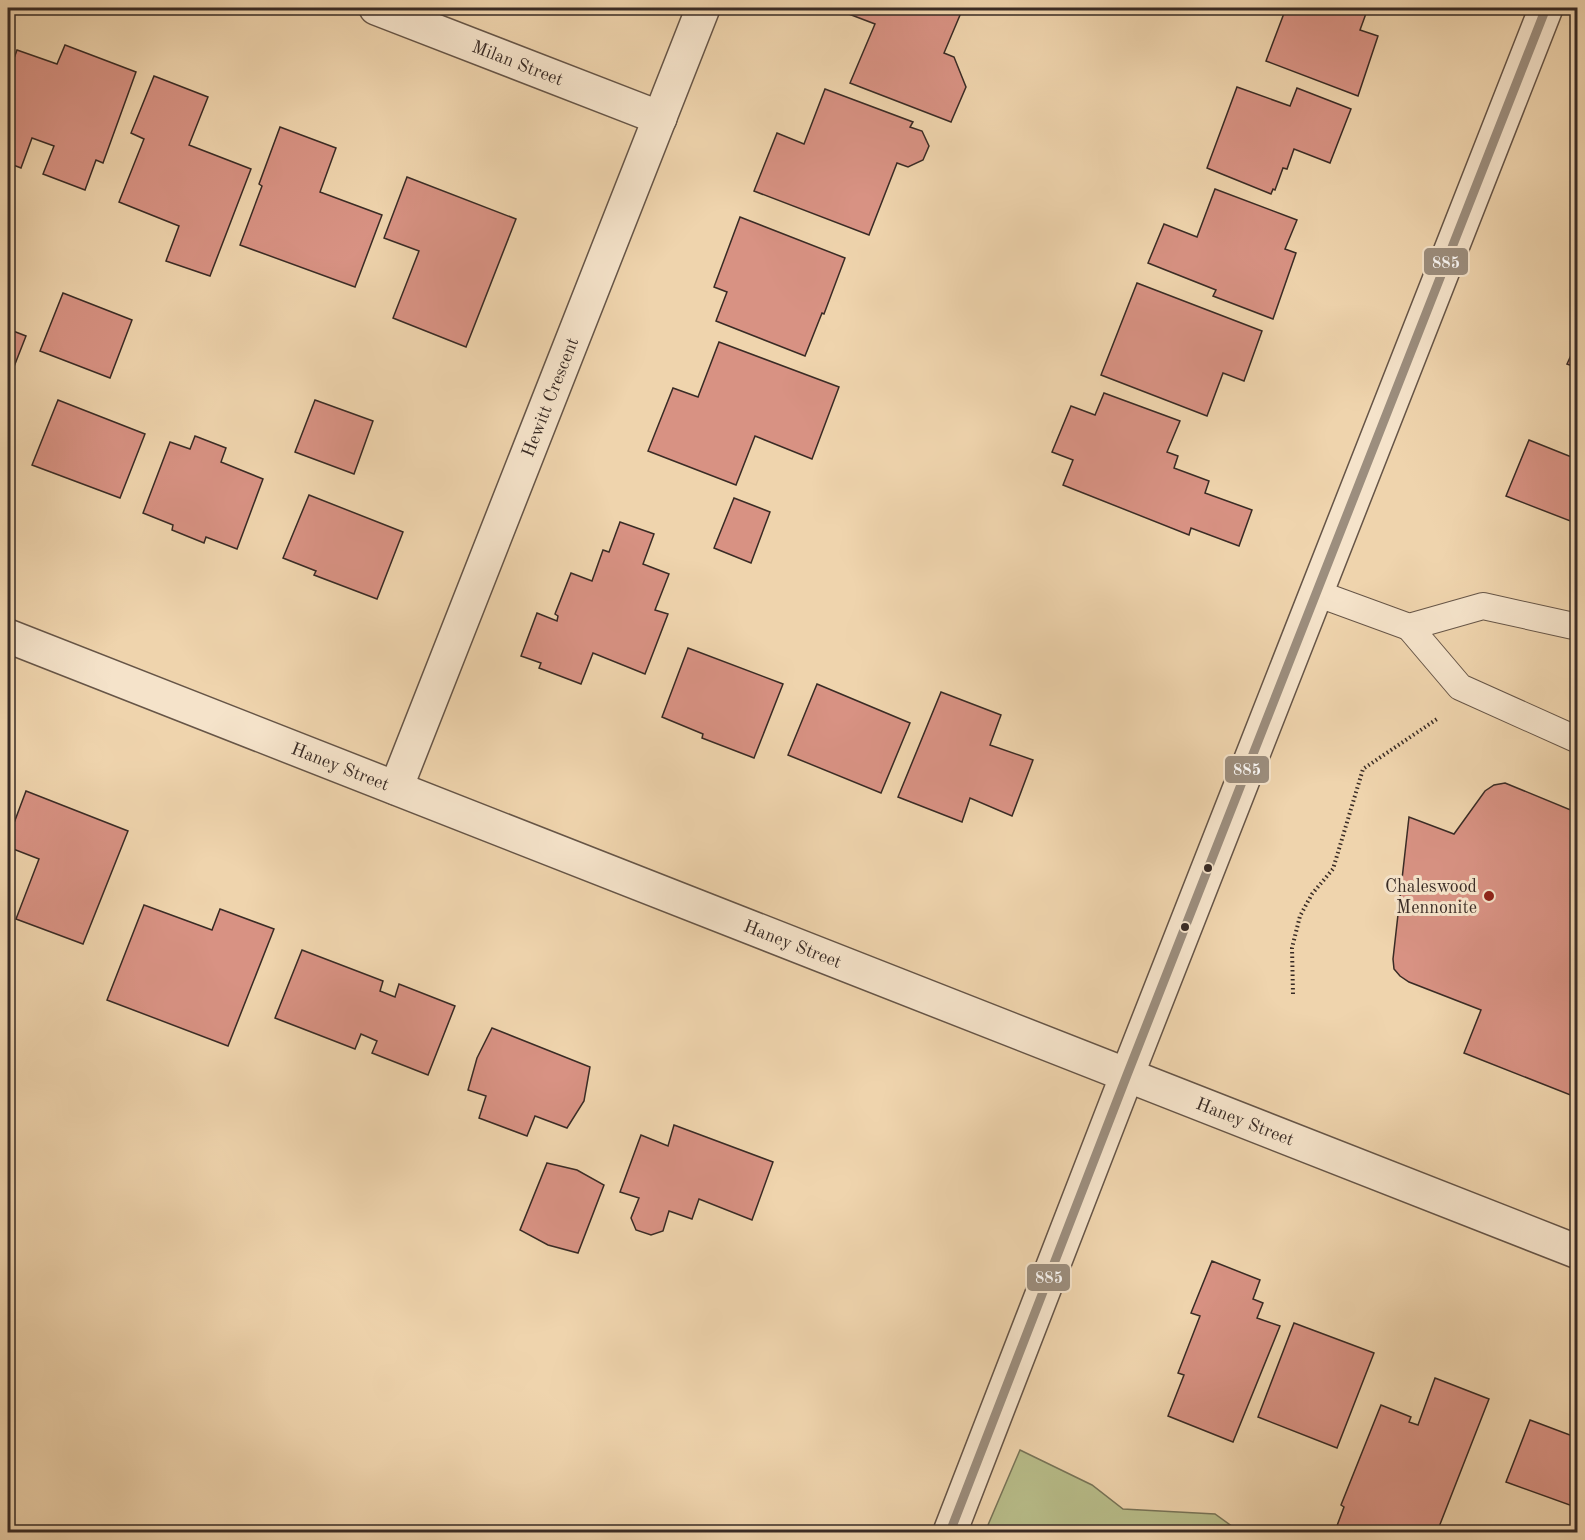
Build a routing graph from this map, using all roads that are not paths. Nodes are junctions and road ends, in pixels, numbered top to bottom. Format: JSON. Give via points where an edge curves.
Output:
{"nodes":[{"id":1,"x":375,"y":8,"type":"edge"},
{"id":2,"x":703,"y":8,"type":"edge"},
{"id":3,"x":1546,"y":8,"type":"edge"},
{"id":4,"x":660,"y":118,"type":"junction"},
{"id":5,"x":1316,"y":594,"type":"junction"},
{"id":6,"x":1409,"y":627,"type":"junction"},
{"id":7,"x":1578,"y":627,"type":"edge"},
{"id":8,"x":8,"y":636,"type":"edge"},
{"id":9,"x":1578,"y":740,"type":"edge"},
{"id":10,"x":396,"y":788,"type":"junction"},
{"id":11,"x":1127,"y":1075,"type":"junction"},
{"id":12,"x":1578,"y":1252,"type":"edge"},
{"id":13,"x":950,"y":1533,"type":"edge"}],
"edges":[{"from":1,"to":4,"type":"street","name":"Milan Street"},
{"from":2,"to":4,"type":"street","name":"Hewitt Crescent"},
{"from":3,"to":5,"type":"street"},
{"from":4,"to":10,"type":"street","name":"Hewitt Crescent"},
{"from":5,"to":6,"type":"lane"},
{"from":5,"to":11,"type":"street"},
{"from":6,"to":7,"type":"lane","via":[[1483,606]]},
{"from":6,"to":9,"type":"lane","via":[[1460,687]]},
{"from":8,"to":10,"type":"street","name":"Haney Street"},
{"from":10,"to":11,"type":"street","name":"Haney Street"},
{"from":11,"to":12,"type":"street","name":"Haney Street"},
{"from":11,"to":13,"type":"street"}]}
